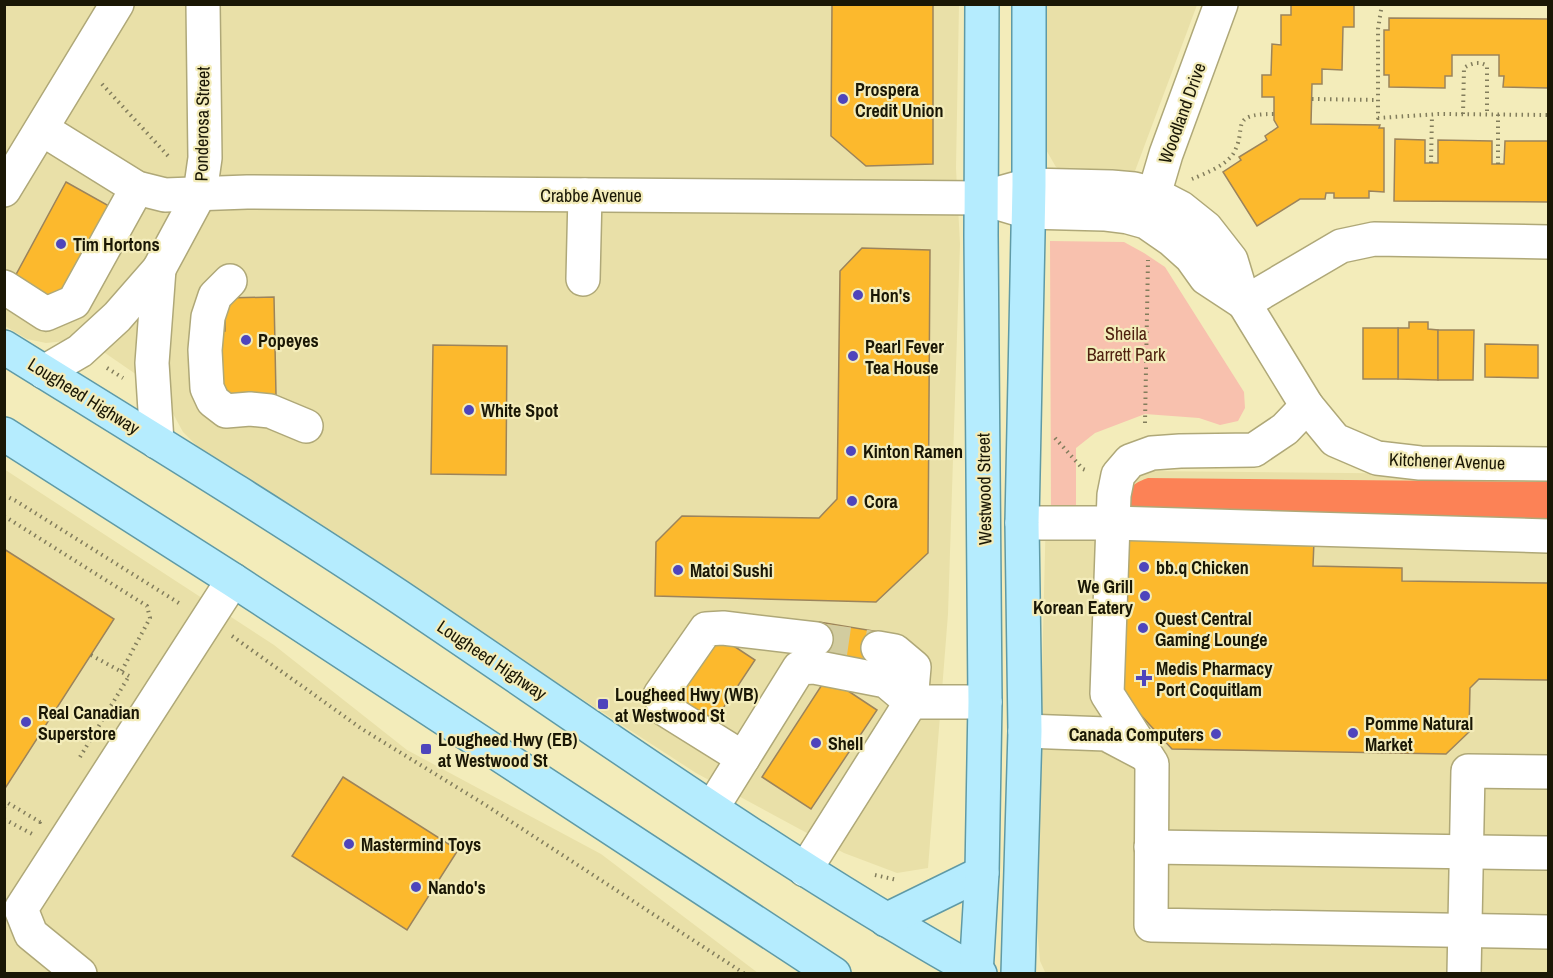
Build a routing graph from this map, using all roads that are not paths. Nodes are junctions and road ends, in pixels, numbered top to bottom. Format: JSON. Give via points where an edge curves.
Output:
{"nodes":[{"id":1,"x":117,"y":4,"type":"edge"},
{"id":2,"x":203,"y":4,"type":"edge"},
{"id":3,"x":982,"y":4,"type":"edge"},
{"id":4,"x":1029,"y":4,"type":"edge"},
{"id":5,"x":1221,"y":4,"type":"edge"},
{"id":6,"x":42,"y":129,"type":"junction"},
{"id":7,"x":137,"y":188,"type":"junction"},
{"id":8,"x":4,"y":190,"type":"edge"},
{"id":9,"x":200,"y":193,"type":"junction"},
{"id":10,"x":585,"y":195,"type":"junction"},
{"id":11,"x":982,"y":198,"type":"junction"},
{"id":12,"x":1028,"y":199,"type":"junction"},
{"id":13,"x":1149,"y":222,"type":"junction"},
{"id":14,"x":1548,"y":242,"type":"edge"},
{"id":15,"x":159,"y":269,"type":"junction"},
{"id":16,"x":583,"y":279,"type":"dead end"},
{"id":17,"x":230,"y":281,"type":"dead end"},
{"id":18,"x":4,"y":287,"type":"edge"},
{"id":19,"x":1244,"y":303,"type":"junction"},
{"id":20,"x":4,"y":347,"type":"edge"},
{"id":21,"x":44,"y":372,"type":"junction"},
{"id":22,"x":1307,"y":406,"type":"junction"},
{"id":23,"x":306,"y":426,"type":"dead end"},
{"id":24,"x":4,"y":434,"type":"edge"},
{"id":25,"x":157,"y":442,"type":"junction"},
{"id":26,"x":1548,"y":464,"type":"edge"},
{"id":27,"x":1022,"y":523,"type":"junction"},
{"id":28,"x":1113,"y":523,"type":"junction"},
{"id":29,"x":1548,"y":536,"type":"edge"},
{"id":30,"x":233,"y":580,"type":"junction"},
{"id":31,"x":816,"y":639,"type":"tunnel mouth"},
{"id":32,"x":878,"y":648,"type":"tunnel mouth"},
{"id":33,"x":911,"y":702,"type":"junction"},
{"id":34,"x":985,"y":702,"type":"junction"},
{"id":35,"x":1025,"y":731,"type":"junction"},
{"id":36,"x":743,"y":758,"type":"junction"},
{"id":37,"x":1148,"y":759,"type":"junction"},
{"id":38,"x":1548,"y":772,"type":"edge"},
{"id":39,"x":712,"y":808,"type":"junction"},
{"id":40,"x":1151,"y":847,"type":"junction"},
{"id":41,"x":1467,"y":852,"type":"junction"},
{"id":42,"x":1548,"y":853,"type":"edge"},
{"id":43,"x":805,"y":870,"type":"junction"},
{"id":44,"x":982,"y":873,"type":"junction"},
{"id":45,"x":13,"y":904,"type":"edge"},
{"id":46,"x":886,"y":920,"type":"junction"},
{"id":47,"x":1465,"y":932,"type":"junction"},
{"id":48,"x":1548,"y":932,"type":"edge"},
{"id":49,"x":977,"y":973,"type":"edge"},
{"id":50,"x":80,"y":974,"type":"edge"},
{"id":51,"x":834,"y":974,"type":"edge"},
{"id":52,"x":1018,"y":974,"type":"edge"},
{"id":53,"x":1464,"y":974,"type":"edge"}],
"edges":[{"from":1,"to":6,"type":"street"},
{"from":2,"to":9,"type":"street","name":"Ponderosa Street","via":[[204,158]]},
{"from":3,"to":11,"type":"main road","name":"Westwood Street"},
{"from":4,"to":12,"type":"main road","name":"Westwood Street"},
{"from":5,"to":13,"type":"street","name":"Woodland Drive","via":[[1166,154]]},
{"from":6,"to":7,"type":"street","name":"Crabbe Avenue"},
{"from":6,"to":8,"type":"street"},
{"from":7,"to":9,"type":"street","name":"Crabbe Avenue","via":[[165,195]]},
{"from":7,"to":18,"type":"street","via":[[74,302],[46,314]]},
{"from":9,"to":10,"type":"street","name":"Crabbe Avenue"},
{"from":9,"to":15,"type":"street","name":"Ponderosa Street"},
{"from":10,"to":11,"type":"street","name":"Crabbe Avenue"},
{"from":10,"to":16,"type":"street"},
{"from":11,"to":12,"type":"street","name":"Kitchener Avenue"},
{"from":11,"to":34,"type":"main road","name":"Westwood Street"},
{"from":12,"to":13,"type":"street","name":"Kitchener Avenue","via":[[1111,187],[1134,189]]},
{"from":12,"to":27,"type":"main road","name":"Westwood Street"},
{"from":13,"to":19,"type":"street","name":"Kitchener Avenue","via":[[1181,208],[1206,228],[1232,260]]},
{"from":14,"to":19,"type":"street","via":[[1374,239],[1341,246]]},
{"from":15,"to":21,"type":"street","name":"Ponderosa Street","via":[[101,333]]},
{"from":15,"to":25,"type":"street","name":"Ponderosa Street","via":[[152,363]]},
{"from":17,"to":23,"type":"street","via":[[215,296],[208,317],[207,388],[213,401],[226,411],[270,411]]},
{"from":19,"to":22,"type":"street","name":"Kitchener Avenue"},
{"from":20,"to":21,"type":"main road","name":"Lougheed Highway"},
{"from":21,"to":25,"type":"main road","name":"Lougheed Highway"},
{"from":22,"to":26,"type":"street","name":"Kitchener Avenue","via":[[1335,440],[1377,458],[1420,463]]},
{"from":22,"to":28,"type":"street","via":[[1285,429],[1254,450],[1152,453],[1130,461],[1118,475]]},
{"from":24,"to":30,"type":"main road"},
{"from":25,"to":39,"type":"main road","name":"Lougheed Highway","via":[[395,594]]},
{"from":27,"to":28,"type":"street"},
{"from":27,"to":35,"type":"main road","name":"Westwood Street"},
{"from":28,"to":29,"type":"street"},
{"from":28,"to":37,"type":"street","via":[[1107,694]]},
{"from":30,"to":45,"type":"street"},
{"from":30,"to":51,"type":"main road"},
{"from":31,"to":36,"type":"street","via":[[723,627],[705,629],[660,695],[666,710]]},
{"from":32,"to":33,"type":"street","via":[[895,651],[914,667]]},
{"from":33,"to":34,"type":"street"},
{"from":33,"to":36,"type":"street","via":[[886,681],[814,667],[799,668]]},
{"from":33,"to":43,"type":"street"},
{"from":34,"to":44,"type":"main road","name":"Westwood Street"},
{"from":35,"to":37,"type":"street","via":[[1106,734]]},
{"from":35,"to":52,"type":"main road","name":"Westwood Street"},
{"from":36,"to":39,"type":"street"},
{"from":37,"to":40,"type":"street"},
{"from":38,"to":41,"type":"street","via":[[1467,771]]},
{"from":39,"to":43,"type":"main road","name":"Lougheed Highway"},
{"from":40,"to":41,"type":"street"},
{"from":40,"to":47,"type":"street","via":[[1151,925]]},
{"from":41,"to":42,"type":"street"},
{"from":41,"to":47,"type":"street"},
{"from":43,"to":46,"type":"main road","name":"Lougheed Highway"},
{"from":44,"to":46,"type":"main road"},
{"from":44,"to":49,"type":"main road","name":"Westwood Street"},
{"from":45,"to":50,"type":"street","via":[[31,933]]},
{"from":46,"to":49,"type":"main road","name":"Lougheed Highway"},
{"from":47,"to":48,"type":"street"},
{"from":47,"to":53,"type":"street"}]}
